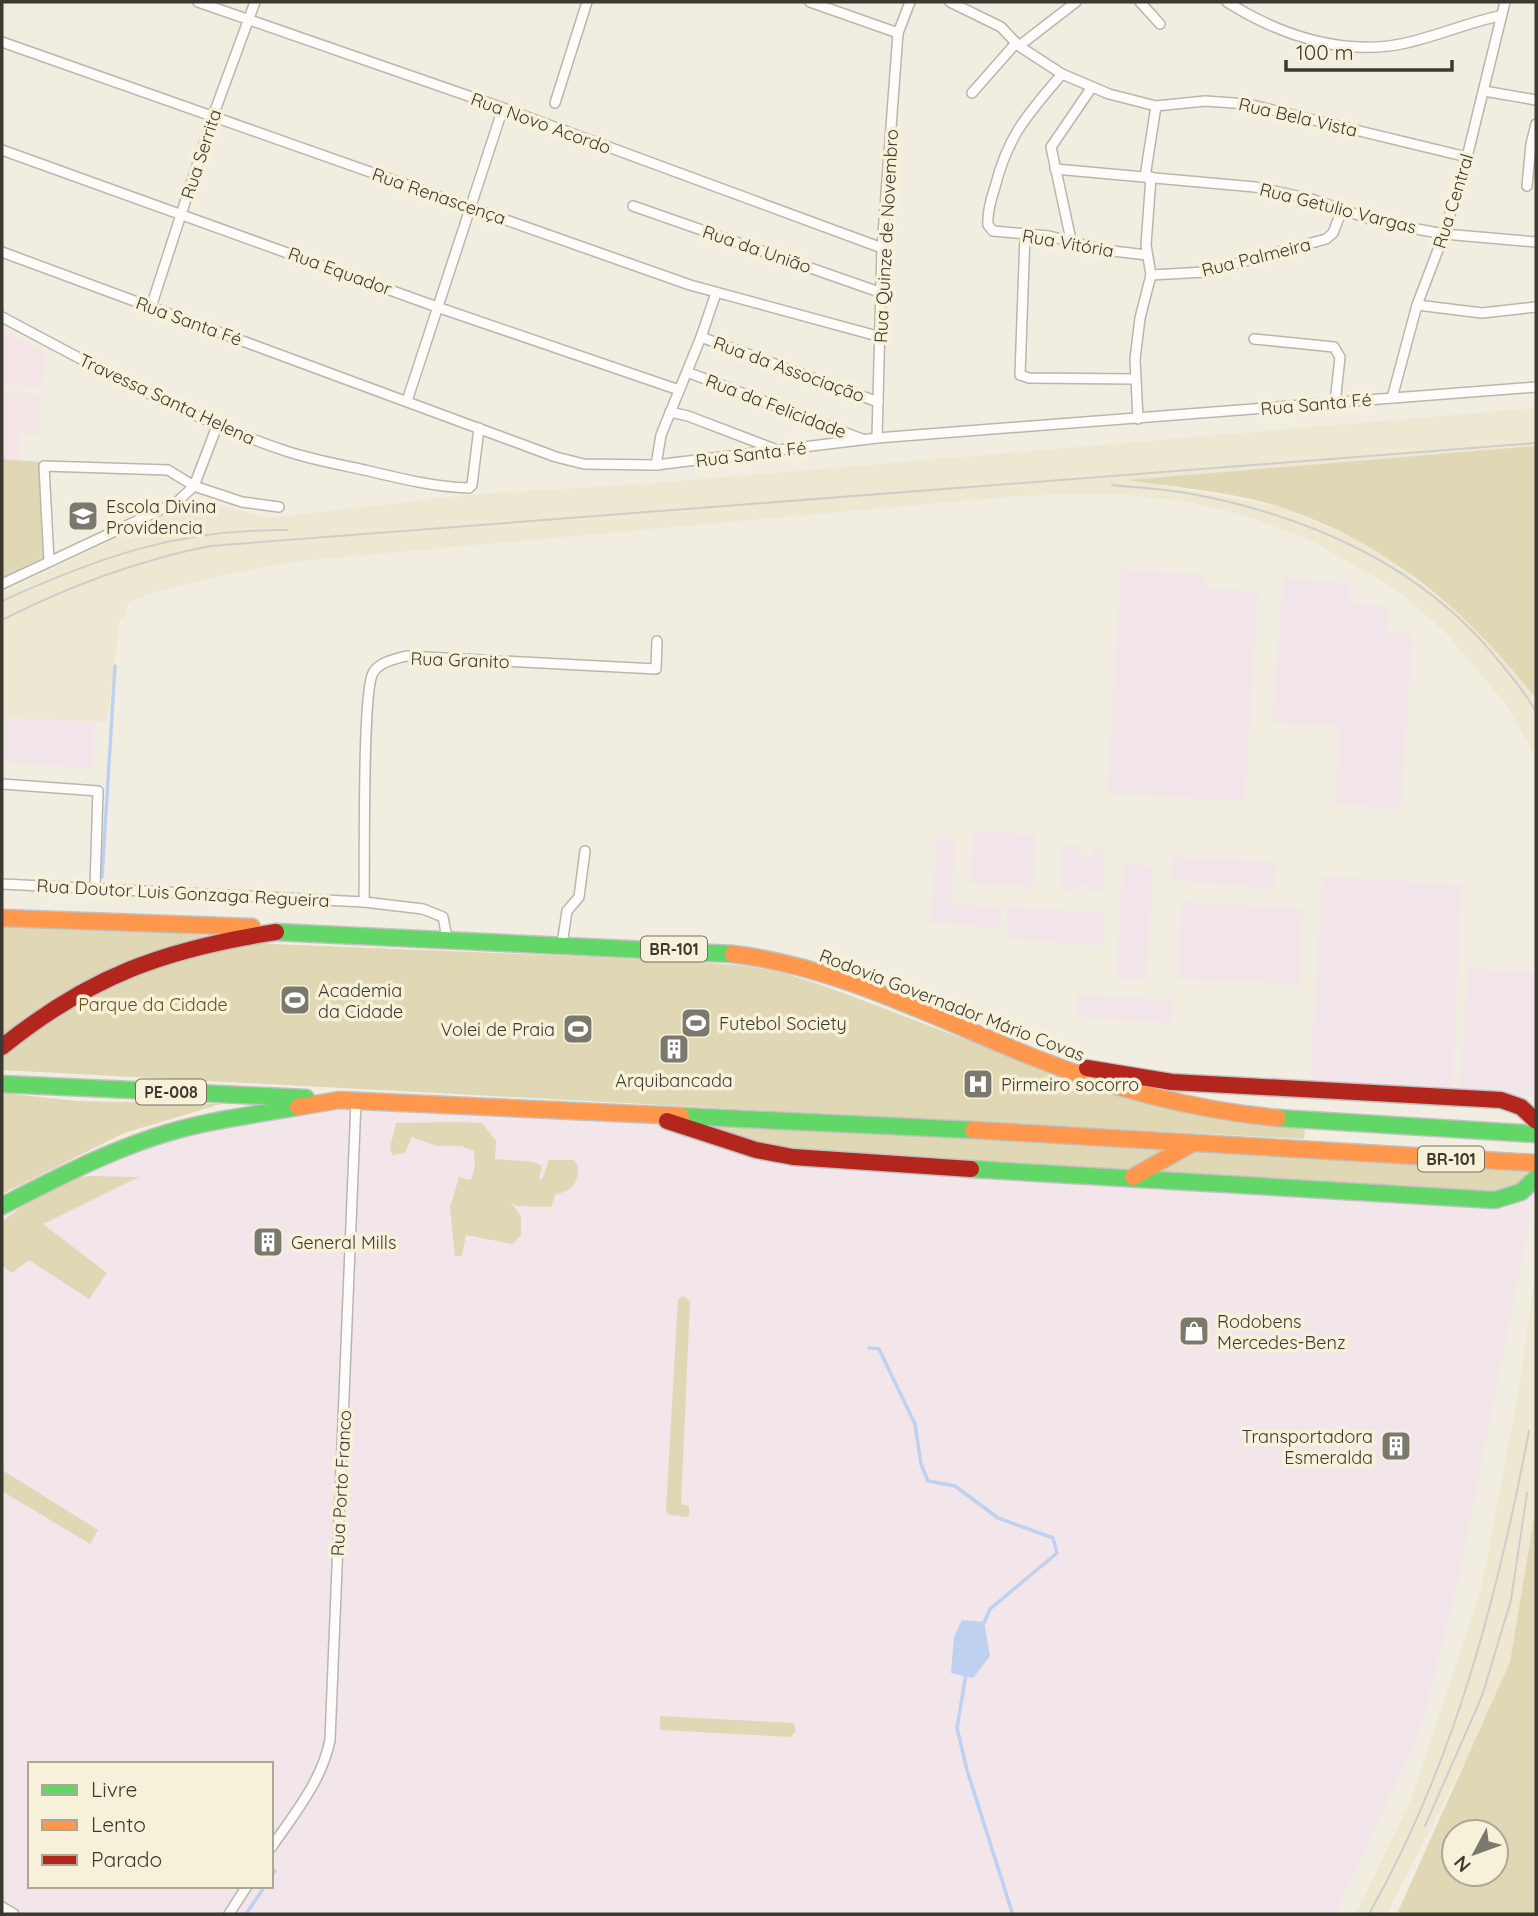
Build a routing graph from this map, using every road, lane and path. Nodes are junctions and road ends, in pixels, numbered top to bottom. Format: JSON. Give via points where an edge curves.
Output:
{"nodes":[{"id":1,"x":198,"y":2,"type":"edge"},
{"id":2,"x":255,"y":2,"type":"edge"},
{"id":3,"x":587,"y":2,"type":"edge"},
{"id":4,"x":810,"y":2,"type":"edge"},
{"id":5,"x":910,"y":2,"type":"edge"},
{"id":6,"x":950,"y":2,"type":"edge"},
{"id":7,"x":1076,"y":2,"type":"edge"},
{"id":8,"x":1140,"y":2,"type":"edge"},
{"id":9,"x":1227,"y":2,"type":"edge"},
{"id":10,"x":1505,"y":2,"type":"edge"},
{"id":11,"x":1499,"y":16,"type":"junction"},
{"id":12,"x":249,"y":19,"type":"junction"},
{"id":13,"x":1160,"y":24,"type":"dead end"},
{"id":14,"x":898,"y":33,"type":"junction"},
{"id":15,"x":2,"y":42,"type":"edge"},
{"id":16,"x":1017,"y":44,"type":"junction"},
{"id":17,"x":1062,"y":74,"type":"junction"},
{"id":18,"x":1092,"y":87,"type":"junction"},
{"id":19,"x":1484,"y":91,"type":"junction"},
{"id":20,"x":972,"y":93,"type":"dead end"},
{"id":21,"x":1536,"y":100,"type":"edge"},
{"id":22,"x":555,"y":103,"type":"dead end"},
{"id":23,"x":1156,"y":106,"type":"junction"},
{"id":24,"x":503,"y":108,"type":"junction"},
{"id":25,"x":213,"y":116,"type":"junction"},
{"id":26,"x":1536,"y":124,"type":"edge"},
{"id":27,"x":2,"y":150,"type":"edge"},
{"id":28,"x":1466,"y":157,"type":"junction"},
{"id":29,"x":1055,"y":169,"type":"junction"},
{"id":30,"x":1148,"y":177,"type":"junction"},
{"id":31,"x":1527,"y":186,"type":"dead end"},
{"id":32,"x":633,"y":206,"type":"dead end"},
{"id":33,"x":471,"y":207,"type":"junction"},
{"id":34,"x":1342,"y":210,"type":"junction"},
{"id":35,"x":182,"y":213,"type":"junction"},
{"id":36,"x":1444,"y":234,"type":"junction"},
{"id":37,"x":1025,"y":235,"type":"junction"},
{"id":38,"x":1071,"y":240,"type":"junction"},
{"id":39,"x":1536,"y":242,"type":"edge"},
{"id":40,"x":882,"y":248,"type":"junction"},
{"id":41,"x":2,"y":252,"type":"edge"},
{"id":42,"x":1147,"y":255,"type":"junction"},
{"id":43,"x":1151,"y":275,"type":"junction"},
{"id":44,"x":716,"y":293,"type":"junction"},
{"id":45,"x":882,"y":293,"type":"junction"},
{"id":46,"x":1417,"y":305,"type":"junction"},
{"id":47,"x":151,"y":307,"type":"junction"},
{"id":48,"x":437,"y":307,"type":"junction"},
{"id":49,"x":1536,"y":307,"type":"edge"},
{"id":50,"x":2,"y":317,"type":"edge"},
{"id":51,"x":701,"y":337,"type":"junction"},
{"id":52,"x":881,"y":337,"type":"junction"},
{"id":53,"x":1254,"y":340,"type":"dead end"},
{"id":54,"x":687,"y":372,"type":"junction"},
{"id":55,"x":1134,"y":379,"type":"junction"},
{"id":56,"x":1536,"y":387,"type":"edge"},
{"id":57,"x":680,"y":390,"type":"junction"},
{"id":58,"x":1392,"y":398,"type":"junction"},
{"id":59,"x":407,"y":401,"type":"junction"},
{"id":60,"x":878,"y":402,"type":"junction"},
{"id":61,"x":1335,"y":403,"type":"junction"},
{"id":62,"x":670,"y":412,"type":"junction"},
{"id":63,"x":1138,"y":419,"type":"junction"},
{"id":64,"x":217,"y":426,"type":"junction"},
{"id":65,"x":479,"y":428,"type":"junction"},
{"id":66,"x":877,"y":438,"type":"junction"},
{"id":67,"x":864,"y":440,"type":"junction"},
{"id":68,"x":779,"y":450,"type":"junction"},
{"id":69,"x":656,"y":465,"type":"junction"},
{"id":70,"x":194,"y":486,"type":"junction"},
{"id":71,"x":279,"y":507,"type":"dead end"},
{"id":72,"x":49,"y":561,"type":"junction"},
{"id":73,"x":2,"y":584,"type":"edge"},
{"id":74,"x":657,"y":641,"type":"dead end"},
{"id":75,"x":2,"y":784,"type":"edge"},
{"id":76,"x":585,"y":851,"type":"dead end"},
{"id":77,"x":2,"y":884,"type":"edge"},
{"id":78,"x":96,"y":887,"type":"junction"},
{"id":79,"x":365,"y":902,"type":"junction"},
{"id":80,"x":2,"y":918,"type":"edge"},
{"id":81,"x":287,"y":930,"type":"junction"},
{"id":82,"x":447,"y":938,"type":"junction"},
{"id":83,"x":562,"y":944,"type":"junction"},
{"id":84,"x":2,"y":1047,"type":"edge"},
{"id":85,"x":1042,"y":1060,"type":"junction"},
{"id":86,"x":2,"y":1084,"type":"edge"},
{"id":87,"x":339,"y":1100,"type":"junction"},
{"id":88,"x":356,"y":1101,"type":"junction"},
{"id":89,"x":643,"y":1113,"type":"junction"},
{"id":90,"x":1536,"y":1121,"type":"edge"},
{"id":91,"x":1536,"y":1134,"type":"edge"},
{"id":92,"x":1193,"y":1143,"type":"junction"},
{"id":93,"x":1536,"y":1163,"type":"edge"},
{"id":94,"x":1133,"y":1177,"type":"junction"},
{"id":95,"x":1536,"y":1178,"type":"edge"},
{"id":96,"x":2,"y":1206,"type":"edge"},
{"id":97,"x":273,"y":1845,"type":"edge"},
{"id":98,"x":246,"y":1888,"type":"edge"},
{"id":99,"x":2,"y":1907,"type":"edge"},
{"id":100,"x":14,"y":1914,"type":"edge"},
{"id":101,"x":229,"y":1914,"type":"edge"}],
"edges":[{"from":1,"to":12,"type":"street","name":"Rua Novo Acordo"},
{"from":2,"to":12,"type":"street","name":"Rua Serrita"},
{"from":3,"to":22,"type":"street"},
{"from":4,"to":14,"type":"street"},
{"from":5,"to":14,"type":"street","name":"Rua Quinze de Novembro"},
{"from":6,"to":16,"type":"street","name":"Rua Bela Vista","via":[[1001,27]]},
{"from":7,"to":16,"type":"street"},
{"from":8,"to":13,"type":"street"},
{"from":9,"to":11,"type":"street","via":[[1277,28],[1353,47],[1405,43]]},
{"from":10,"to":11,"type":"street","name":"Rua Central"},
{"from":11,"to":19,"type":"street","name":"Rua Central"},
{"from":12,"to":24,"type":"street","name":"Rua Novo Acordo"},
{"from":12,"to":25,"type":"street","name":"Rua Serrita"},
{"from":14,"to":40,"type":"street","name":"Rua Quinze de Novembro"},
{"from":15,"to":25,"type":"street","name":"Rua Renascença"},
{"from":16,"to":17,"type":"street","name":"Rua Bela Vista"},
{"from":16,"to":20,"type":"street"},
{"from":17,"to":18,"type":"street","name":"Rua Bela Vista"},
{"from":17,"to":37,"type":"street","name":"Rua Vitória","via":[[1017,129],[989,210],[989,229]]},
{"from":18,"to":23,"type":"street","name":"Rua Bela Vista"},
{"from":18,"to":29,"type":"street","via":[[1051,147]]},
{"from":19,"to":21,"type":"street"},
{"from":19,"to":28,"type":"street","name":"Rua Central"},
{"from":23,"to":28,"type":"street","name":"Rua Bela Vista","via":[[1205,101],[1248,104]]},
{"from":23,"to":30,"type":"street"},
{"from":24,"to":33,"type":"street"},
{"from":24,"to":40,"type":"street","name":"Rua Novo Acordo"},
{"from":25,"to":33,"type":"street","name":"Rua Renascença"},
{"from":25,"to":35,"type":"street","name":"Rua Serrita"},
{"from":26,"to":31,"type":"street"},
{"from":27,"to":35,"type":"street","name":"Rua Equador"},
{"from":28,"to":36,"type":"street","name":"Rua Central"},
{"from":29,"to":30,"type":"street","name":"Rua Getulio Vargas"},
{"from":29,"to":38,"type":"street"},
{"from":30,"to":34,"type":"street","name":"Rua Getulio Vargas","via":[[1278,190]]},
{"from":30,"to":42,"type":"street"},
{"from":32,"to":45,"type":"street","name":"Rua da União"},
{"from":33,"to":44,"type":"street","name":"Rua Renascença"},
{"from":33,"to":48,"type":"street"},
{"from":34,"to":36,"type":"street","name":"Rua Getulio Vargas"},
{"from":34,"to":43,"type":"street","name":"Rua Palmeira","via":[[1326,239],[1205,272]]},
{"from":35,"to":47,"type":"street","name":"Rua Serrita"},
{"from":35,"to":48,"type":"street","name":"Rua Equador"},
{"from":36,"to":39,"type":"street","name":"Rua Getulio Vargas"},
{"from":36,"to":46,"type":"street","name":"Rua Central"},
{"from":37,"to":38,"type":"street","name":"Rua Vitória"},
{"from":37,"to":55,"type":"street","via":[[1020,375]]},
{"from":38,"to":42,"type":"street","name":"Rua Vitória"},
{"from":40,"to":45,"type":"street","name":"Rua Quinze de Novembro"},
{"from":41,"to":47,"type":"street","name":"Rua Santa Fé"},
{"from":42,"to":43,"type":"street"},
{"from":43,"to":55,"type":"street","via":[[1140,318]]},
{"from":44,"to":51,"type":"street"},
{"from":44,"to":52,"type":"street","name":"Rua Renascença"},
{"from":45,"to":52,"type":"street","name":"Rua Quinze de Novembro"},
{"from":46,"to":49,"type":"street","via":[[1482,313]]},
{"from":46,"to":58,"type":"street","name":"Rua Central"},
{"from":47,"to":59,"type":"street","name":"Rua Santa Fé"},
{"from":48,"to":57,"type":"street","name":"Rua Equador"},
{"from":48,"to":59,"type":"street"},
{"from":50,"to":64,"type":"street","name":"Travessa Santa Helena"},
{"from":51,"to":54,"type":"street"},
{"from":51,"to":60,"type":"street","name":"Rua da Associação"},
{"from":52,"to":60,"type":"street","name":"Rua Quinze de Novembro"},
{"from":53,"to":61,"type":"street","via":[[1334,347],[1340,357]]},
{"from":54,"to":57,"type":"street"},
{"from":54,"to":67,"type":"street","name":"Rua da Felicidade"},
{"from":55,"to":63,"type":"street"},
{"from":56,"to":58,"type":"street","name":"Rua Santa Fé"},
{"from":57,"to":62,"type":"street"},
{"from":58,"to":61,"type":"street","name":"Rua Santa Fé"},
{"from":59,"to":65,"type":"street","name":"Rua Santa Fé"},
{"from":60,"to":66,"type":"street","name":"Rua Quinze de Novembro"},
{"from":61,"to":63,"type":"street","name":"Rua Santa Fé"},
{"from":62,"to":68,"type":"street"},
{"from":62,"to":69,"type":"street"},
{"from":63,"to":66,"type":"street","name":"Rua Santa Fé"},
{"from":64,"to":65,"type":"street","name":"Travessa Santa Helena","via":[[288,452],[463,488],[472,485]]},
{"from":64,"to":70,"type":"street"},
{"from":65,"to":69,"type":"street","name":"Rua Santa Fé","via":[[566,460]]},
{"from":66,"to":67,"type":"street","name":"Rua Santa Fé"},
{"from":67,"to":68,"type":"street","name":"Rua Santa Fé"},
{"from":68,"to":69,"type":"street","name":"Rua Santa Fé"},
{"from":70,"to":71,"type":"street","via":[[242,502]]},
{"from":70,"to":72,"type":"street","via":[[177,502]]},
{"from":70,"to":72,"type":"street","via":[[176,472],[152,467],[44,466]]},
{"from":72,"to":73,"type":"street"},
{"from":74,"to":79,"type":"street","name":"Rua Granito","via":[[656,668],[406,656],[376,669],[368,716]]},
{"from":75,"to":78,"type":"street","via":[[98,790]]},
{"from":76,"to":83,"type":"street","via":[[579,897],[567,911]]},
{"from":77,"to":78,"type":"street","name":"Rua Doutor Luis Gonzaga Regueira"},
{"from":78,"to":79,"type":"street","name":"Rua Doutor Luis Gonzaga Regueira"},
{"from":79,"to":82,"type":"street","name":"Rua Doutor Luis Gonzaga Regueira","via":[[437,912],[446,923]]},
{"from":80,"to":81,"type":"highway"},
{"from":81,"to":82,"type":"highway","name":"Rodovia Governador Mário Covas","number":"BR-101"},
{"from":81,"to":84,"type":"highway","name":"Rodovia Governador Mário Covas","number":"BR-101","via":[[184,947],[117,972],[71,996]]},
{"from":82,"to":83,"type":"highway","name":"Rodovia Governador Mário Covas","number":"BR-101"},
{"from":83,"to":85,"type":"highway","name":"Rodovia Governador Mário Covas","number":"BR-101","via":[[768,959],[842,981]]},
{"from":85,"to":90,"type":"highway","via":[[1172,1082],[1502,1100],[1521,1107]]},
{"from":85,"to":91,"type":"highway","name":"Rodovia Governador Mário Covas","number":"BR-101","via":[[1116,1087],[1215,1111],[1286,1121]]},
{"from":86,"to":87,"type":"highway","number":"PE-008"},
{"from":87,"to":88,"type":"highway","number":"BR-101"},
{"from":87,"to":96,"type":"highway","number":"BR-101","via":[[200,1124],[161,1136],[88,1161]]},
{"from":88,"to":89,"type":"highway","number":"BR-101"},
{"from":88,"to":97,"type":"street","name":"Rua Porto Franco","via":[[330,1740],[316,1780]]},
{"from":89,"to":92,"type":"highway","number":"BR-101"},
{"from":89,"to":94,"type":"highway","via":[[756,1150],[793,1157]]},
{"from":92,"to":93,"type":"highway","number":"BR-101"},
{"from":92,"to":94,"type":"highway"},
{"from":94,"to":95,"type":"highway","via":[[1495,1200],[1521,1192]]},
{"from":98,"to":101,"type":"street"},
{"from":99,"to":100,"type":"street"}]}
